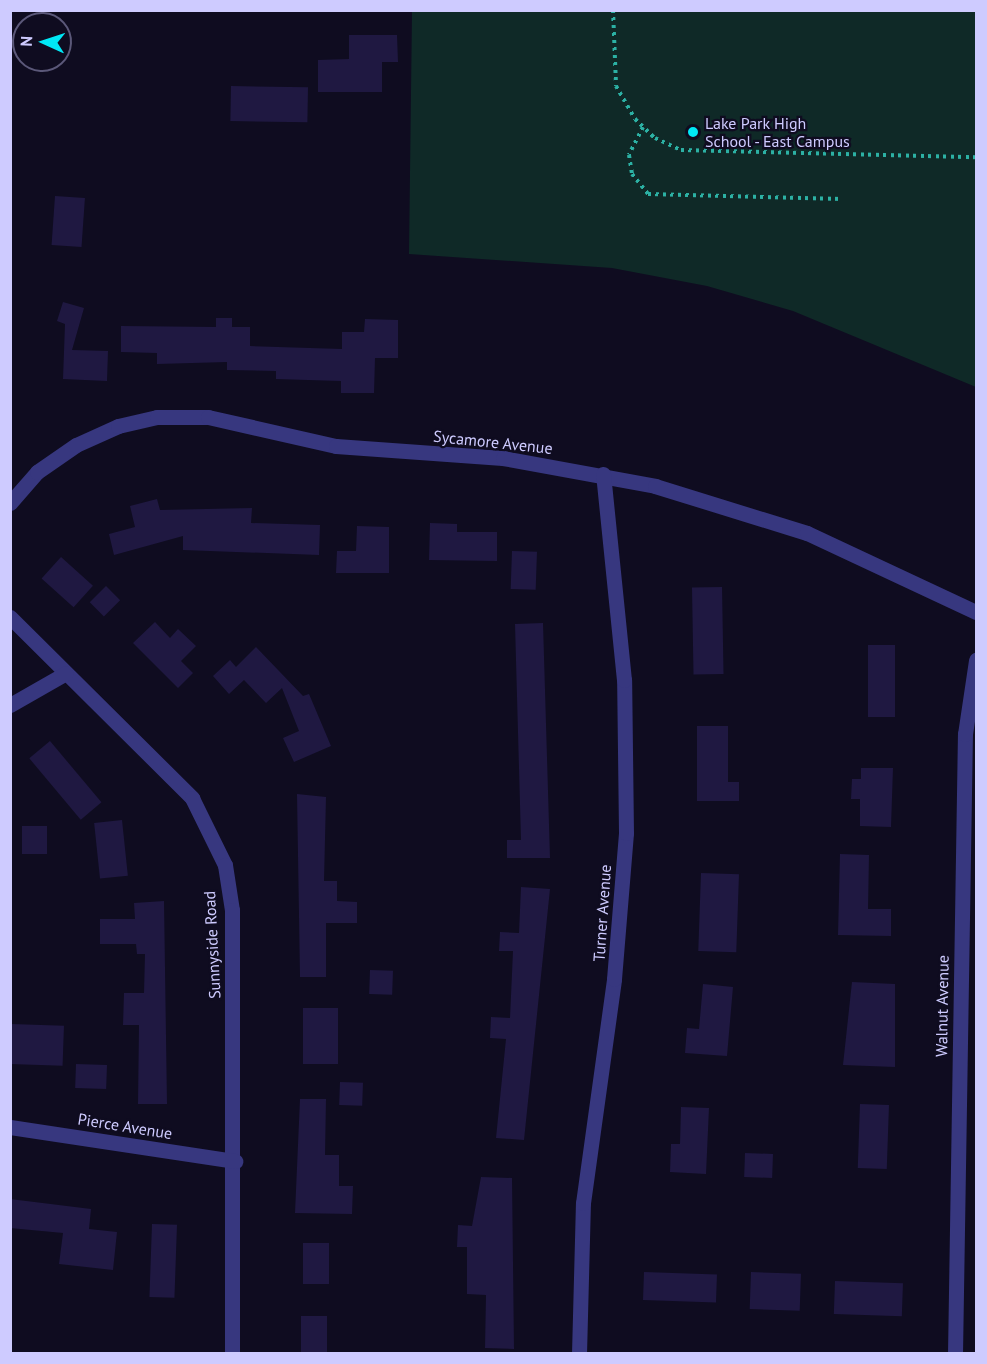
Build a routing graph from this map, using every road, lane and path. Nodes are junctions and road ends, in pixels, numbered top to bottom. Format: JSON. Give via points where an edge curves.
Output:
{"nodes":[{"id":1,"x":613,"y":10,"type":"edge"},
{"id":2,"x":643,"y":127,"type":"junction"},
{"id":3,"x":976,"y":157,"type":"edge"},
{"id":4,"x":843,"y":199,"type":"dead end"},
{"id":5,"x":603,"y":474,"type":"junction"},
{"id":6,"x":10,"y":503,"type":"edge"},
{"id":7,"x":976,"y":612,"type":"edge"},
{"id":8,"x":10,"y":617,"type":"edge"},
{"id":9,"x":976,"y":660,"type":"edge"},
{"id":10,"x":66,"y":673,"type":"junction"},
{"id":11,"x":10,"y":705,"type":"edge"},
{"id":12,"x":10,"y":1127,"type":"edge"},
{"id":13,"x":235,"y":1161,"type":"junction"},
{"id":14,"x":232,"y":1353,"type":"edge"},
{"id":15,"x":579,"y":1353,"type":"edge"},
{"id":16,"x":955,"y":1353,"type":"edge"}],
"edges":[{"from":1,"to":2,"type":"path","via":[[616,86]]},
{"from":2,"to":3,"type":"path","via":[[681,150],[706,154]]},
{"from":2,"to":4,"type":"path","via":[[629,156],[632,174],[648,194]]},
{"from":5,"to":6,"type":"street","name":"Sycamore Avenue","via":[[503,458],[336,446],[208,417],[157,417],[118,426],[76,445],[37,472]]},
{"from":5,"to":7,"type":"street","name":"Sycamore Avenue","via":[[763,517],[887,567]]},
{"from":5,"to":15,"type":"street","name":"Turner Avenue","via":[[624,680],[626,833],[614,979],[583,1203]]},
{"from":8,"to":10,"type":"street","name":"Sunnyside Road"},
{"from":9,"to":16,"type":"street","name":"Walnut Avenue","via":[[964,734]]},
{"from":10,"to":11,"type":"street"},
{"from":10,"to":13,"type":"street","name":"Sunnyside Road","via":[[192,798],[225,865],[232,910]]},
{"from":12,"to":13,"type":"street","name":"Pierce Avenue"},
{"from":13,"to":14,"type":"street","name":"Sunnyside Road"}]}
